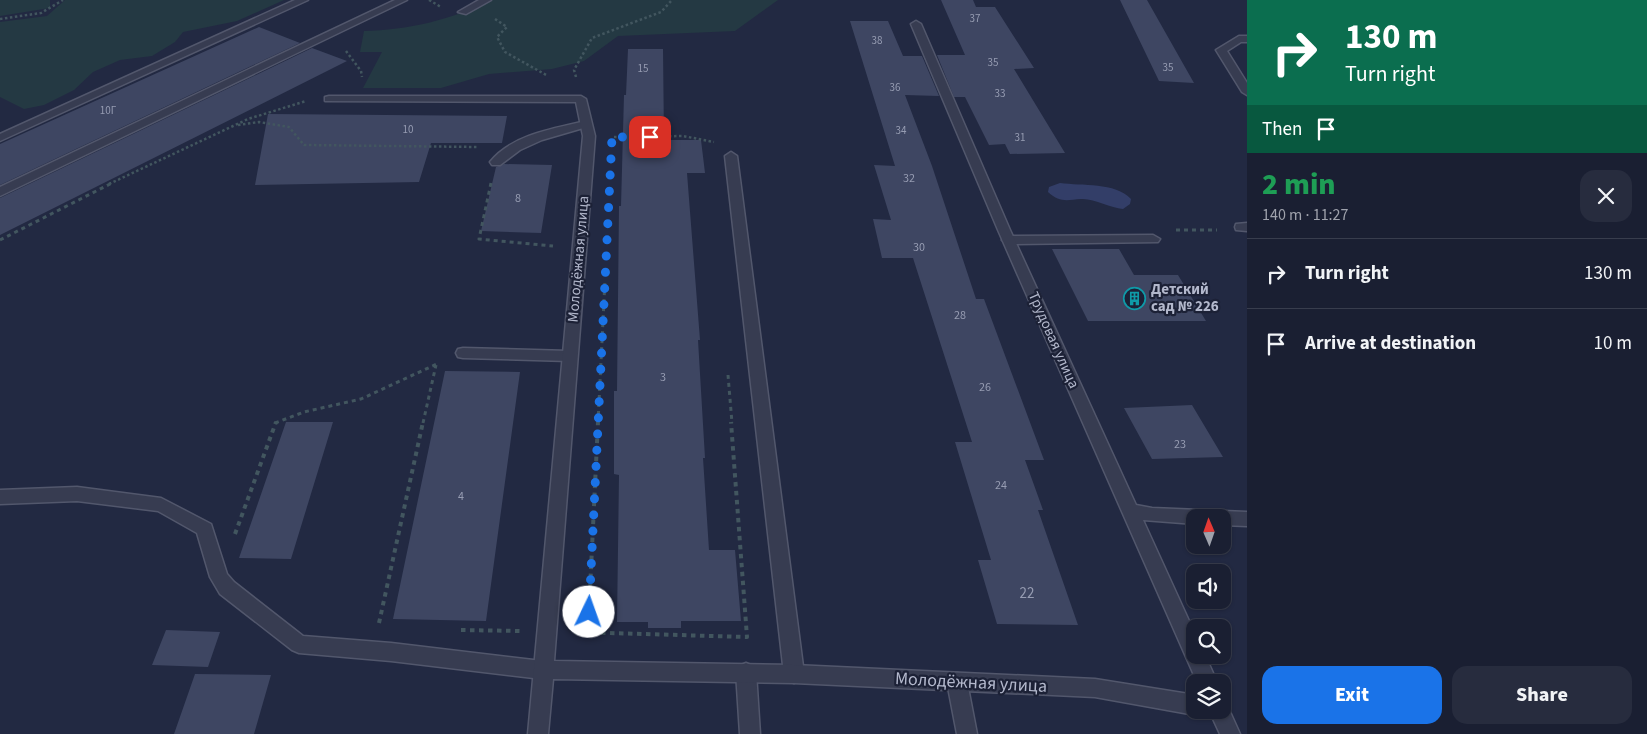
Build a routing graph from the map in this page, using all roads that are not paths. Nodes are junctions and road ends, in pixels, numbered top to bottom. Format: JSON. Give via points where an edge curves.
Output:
{"nodes":[{"id":1,"x":303,"y":0,"type":"edge"},
{"id":2,"x":402,"y":0,"type":"edge"},
{"id":3,"x":486,"y":0,"type":"edge"},
{"id":4,"x":463,"y":12,"type":"road end"},
{"id":5,"x":916,"y":24,"type":"dead end"},
{"id":6,"x":1247,"y":39,"type":"edge"},
{"id":7,"x":1246,"y":92,"type":"edge"},
{"id":8,"x":329,"y":99,"type":"road end"},
{"id":9,"x":588,"y":130,"type":"junction"},
{"id":10,"x":0,"y":138,"type":"edge"},
{"id":11,"x":731,"y":156,"type":"road end"},
{"id":12,"x":496,"y":162,"type":"road end"},
{"id":13,"x":0,"y":192,"type":"edge"},
{"id":14,"x":1009,"y":240,"type":"junction"},
{"id":15,"x":1153,"y":240,"type":"dead end"},
{"id":16,"x":463,"y":353,"type":"road end"},
{"id":17,"x":569,"y":356,"type":"junction"},
{"id":18,"x":0,"y":497,"type":"edge"},
{"id":19,"x":1132,"y":511,"type":"junction"},
{"id":20,"x":1186,"y":517,"type":"edge"},
{"id":21,"x":1231,"y":518,"type":"edge"},
{"id":22,"x":1247,"y":519,"type":"edge"},
{"id":23,"x":1186,"y":634,"type":"edge"},
{"id":24,"x":542,"y":670,"type":"junction"},
{"id":25,"x":746,"y":672,"type":"junction"},
{"id":26,"x":794,"y":674,"type":"junction"},
{"id":27,"x":957,"y":682,"type":"junction"},
{"id":28,"x":1186,"y":703,"type":"edge"},
{"id":29,"x":1223,"y":719,"type":"edge"},
{"id":30,"x":538,"y":734,"type":"edge"},
{"id":31,"x":750,"y":734,"type":"edge"},
{"id":32,"x":967,"y":734,"type":"edge"},
{"id":33,"x":1230,"y":734,"type":"edge"}],
"edges":[{"from":1,"to":10,"type":"street"},
{"from":2,"to":13,"type":"street"},
{"from":3,"to":4,"type":"street"},
{"from":5,"to":14,"type":"street","name":"Трудовая улица"},
{"from":6,"to":7,"type":"street","via":[[1239,39],[1221,50]]},
{"from":8,"to":9,"type":"street","name":"Молодёжная улица","via":[[581,99]]},
{"from":9,"to":12,"type":"street","via":[[539,138],[506,152]]},
{"from":9,"to":17,"type":"street","name":"Молодёжная улица"},
{"from":11,"to":26,"type":"street"},
{"from":14,"to":15,"type":"street"},
{"from":14,"to":19,"type":"street","name":"Трудовая улица"},
{"from":16,"to":17,"type":"street"},
{"from":17,"to":24,"type":"street","name":"Молодёжная улица"},
{"from":18,"to":24,"type":"street","via":[[77,494],[161,505],[205,529],[219,577],[227,588],[299,644]]},
{"from":19,"to":20,"type":"street"},
{"from":19,"to":23,"type":"street","name":"Трудовая улица"},
{"from":21,"to":22,"type":"street"},
{"from":24,"to":25,"type":"street","name":"Молодёжная улица"},
{"from":24,"to":30,"type":"street","name":"Молодёжная улица"},
{"from":25,"to":26,"type":"street","name":"Молодёжная улица"},
{"from":25,"to":31,"type":"street"},
{"from":26,"to":27,"type":"street","name":"Молодёжная улица"},
{"from":27,"to":28,"type":"street","name":"Молодёжная улица","via":[[1095,688]]},
{"from":27,"to":32,"type":"street"},
{"from":29,"to":33,"type":"street"}]}
